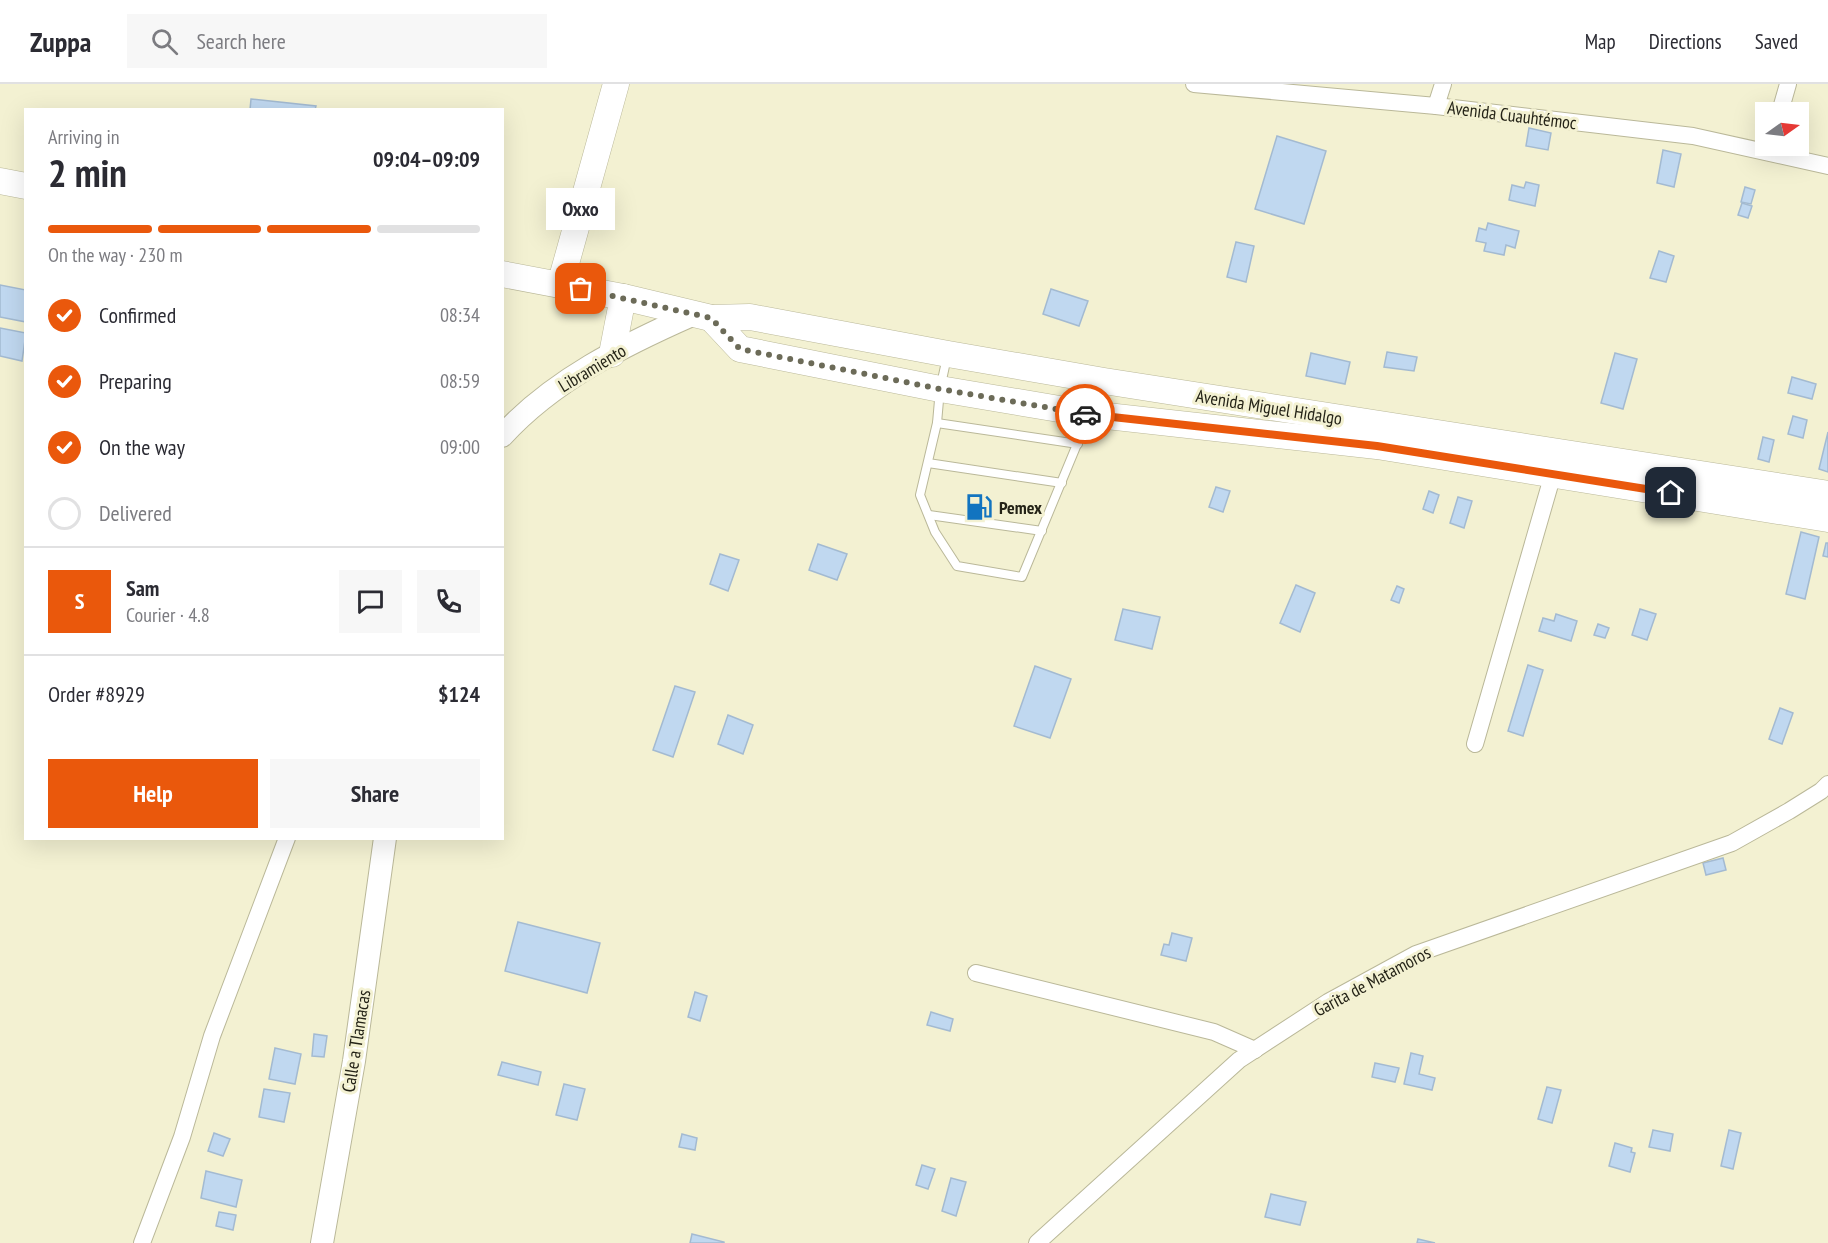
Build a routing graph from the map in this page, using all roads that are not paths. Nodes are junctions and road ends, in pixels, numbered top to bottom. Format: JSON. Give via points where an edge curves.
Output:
{"nodes":[{"id":1,"x":616,"y":84,"type":"edge"},
{"id":2,"x":1194,"y":84,"type":"edge"},
{"id":3,"x":1443,"y":84,"type":"edge"},
{"id":4,"x":1788,"y":84,"type":"edge"},
{"id":5,"x":1783,"y":102,"type":"edge"},
{"id":6,"x":1436,"y":106,"type":"junction"},
{"id":7,"x":1755,"y":147,"type":"edge"},
{"id":8,"x":1793,"y":156,"type":"edge"},
{"id":9,"x":1828,"y":166,"type":"edge"},
{"id":10,"x":0,"y":181,"type":"edge"},
{"id":11,"x":24,"y":186,"type":"edge"},
{"id":12,"x":504,"y":274,"type":"edge"},
{"id":13,"x":560,"y":285,"type":"junction"},
{"id":14,"x":623,"y":297,"type":"junction"},
{"id":15,"x":701,"y":316,"type":"junction"},
{"id":16,"x":612,"y":354,"type":"junction"},
{"id":17,"x":948,"y":354,"type":"junction"},
{"id":18,"x":1104,"y":381,"type":"junction"},
{"id":19,"x":940,"y":389,"type":"junction"},
{"id":20,"x":1089,"y":414,"type":"junction"},
{"id":21,"x":937,"y":423,"type":"junction"},
{"id":22,"x":504,"y":434,"type":"edge"},
{"id":23,"x":1378,"y":435,"type":"junction"},
{"id":24,"x":1078,"y":444,"type":"junction"},
{"id":25,"x":928,"y":463,"type":"junction"},
{"id":26,"x":1605,"y":471,"type":"junction"},
{"id":27,"x":1553,"y":474,"type":"junction"},
{"id":28,"x":1062,"y":483,"type":"junction"},
{"id":29,"x":1828,"y":494,"type":"edge"},
{"id":30,"x":928,"y":515,"type":"junction"},
{"id":31,"x":1828,"y":519,"type":"edge"},
{"id":32,"x":1041,"y":531,"type":"junction"},
{"id":33,"x":1475,"y":744,"type":"dead end"},
{"id":34,"x":1826,"y":789,"type":"edge"},
{"id":35,"x":286,"y":840,"type":"edge"},
{"id":36,"x":385,"y":840,"type":"edge"},
{"id":37,"x":976,"y":973,"type":"dead end"},
{"id":38,"x":1255,"y":1050,"type":"junction"},
{"id":39,"x":142,"y":1243,"type":"edge"},
{"id":40,"x":322,"y":1243,"type":"edge"},
{"id":41,"x":1037,"y":1243,"type":"edge"}],
"edges":[{"from":1,"to":13,"type":"main road"},
{"from":2,"to":6,"type":"street","name":"Avenida Cuauhtémoc"},
{"from":3,"to":6,"type":"street"},
{"from":4,"to":5,"type":"street"},
{"from":6,"to":7,"type":"street","name":"Avenida Cuauhtémoc"},
{"from":8,"to":9,"type":"street","name":"Avenida Cuauhtémoc"},
{"from":10,"to":11,"type":"main road"},
{"from":12,"to":13,"type":"main road","name":"Avenida Miguel Hidalgo"},
{"from":13,"to":14,"type":"main road","name":"Avenida Miguel Hidalgo"},
{"from":14,"to":15,"type":"main road","name":"Avenida Miguel Hidalgo"},
{"from":14,"to":16,"type":"main road"},
{"from":15,"to":16,"type":"main road","name":"Libramiento","via":[[650,334]]},
{"from":15,"to":17,"type":"main road","name":"Avenida Miguel Hidalgo","via":[[750,317]]},
{"from":15,"to":19,"type":"main road","name":"Avenida Miguel Hidalgo","via":[[740,349]]},
{"from":16,"to":22,"type":"main road","name":"Libramiento","via":[[541,400]]},
{"from":17,"to":18,"type":"main road","name":"Avenida Miguel Hidalgo"},
{"from":17,"to":19,"type":"lane"},
{"from":18,"to":20,"type":"lane"},
{"from":18,"to":23,"type":"main road","name":"Avenida Miguel Hidalgo"},
{"from":19,"to":20,"type":"main road","name":"Avenida Miguel Hidalgo"},
{"from":19,"to":21,"type":"lane"},
{"from":20,"to":23,"type":"main road","name":"Avenida Miguel Hidalgo"},
{"from":20,"to":24,"type":"lane"},
{"from":21,"to":24,"type":"lane"},
{"from":21,"to":25,"type":"lane"},
{"from":23,"to":26,"type":"main road","name":"Avenida Miguel Hidalgo"},
{"from":23,"to":27,"type":"main road","name":"Avenida Miguel Hidalgo"},
{"from":24,"to":28,"type":"lane"},
{"from":25,"to":28,"type":"lane"},
{"from":25,"to":30,"type":"lane","via":[[920,495]]},
{"from":26,"to":27,"type":"main road","name":"Avenida Miguel Hidalgo"},
{"from":26,"to":29,"type":"main road","name":"Avenida Miguel Hidalgo"},
{"from":26,"to":31,"type":"main road","name":"Avenida Miguel Hidalgo"},
{"from":27,"to":33,"type":"street"},
{"from":28,"to":32,"type":"lane"},
{"from":30,"to":32,"type":"lane"},
{"from":30,"to":32,"type":"lane","via":[[957,566],[1022,577]]},
{"from":34,"to":38,"type":"street","name":"Garita de Matamoros","via":[[1732,843],[1416,954],[1328,1002]]},
{"from":35,"to":39,"type":"street","via":[[212,1036],[182,1137]]},
{"from":36,"to":40,"type":"main road","name":"Calle a Tlamacas","via":[[354,1061]]},
{"from":37,"to":38,"type":"street","via":[[1214,1032]]},
{"from":38,"to":41,"type":"street","name":"Garita de Matamoros","via":[[1239,1060]]}]}
